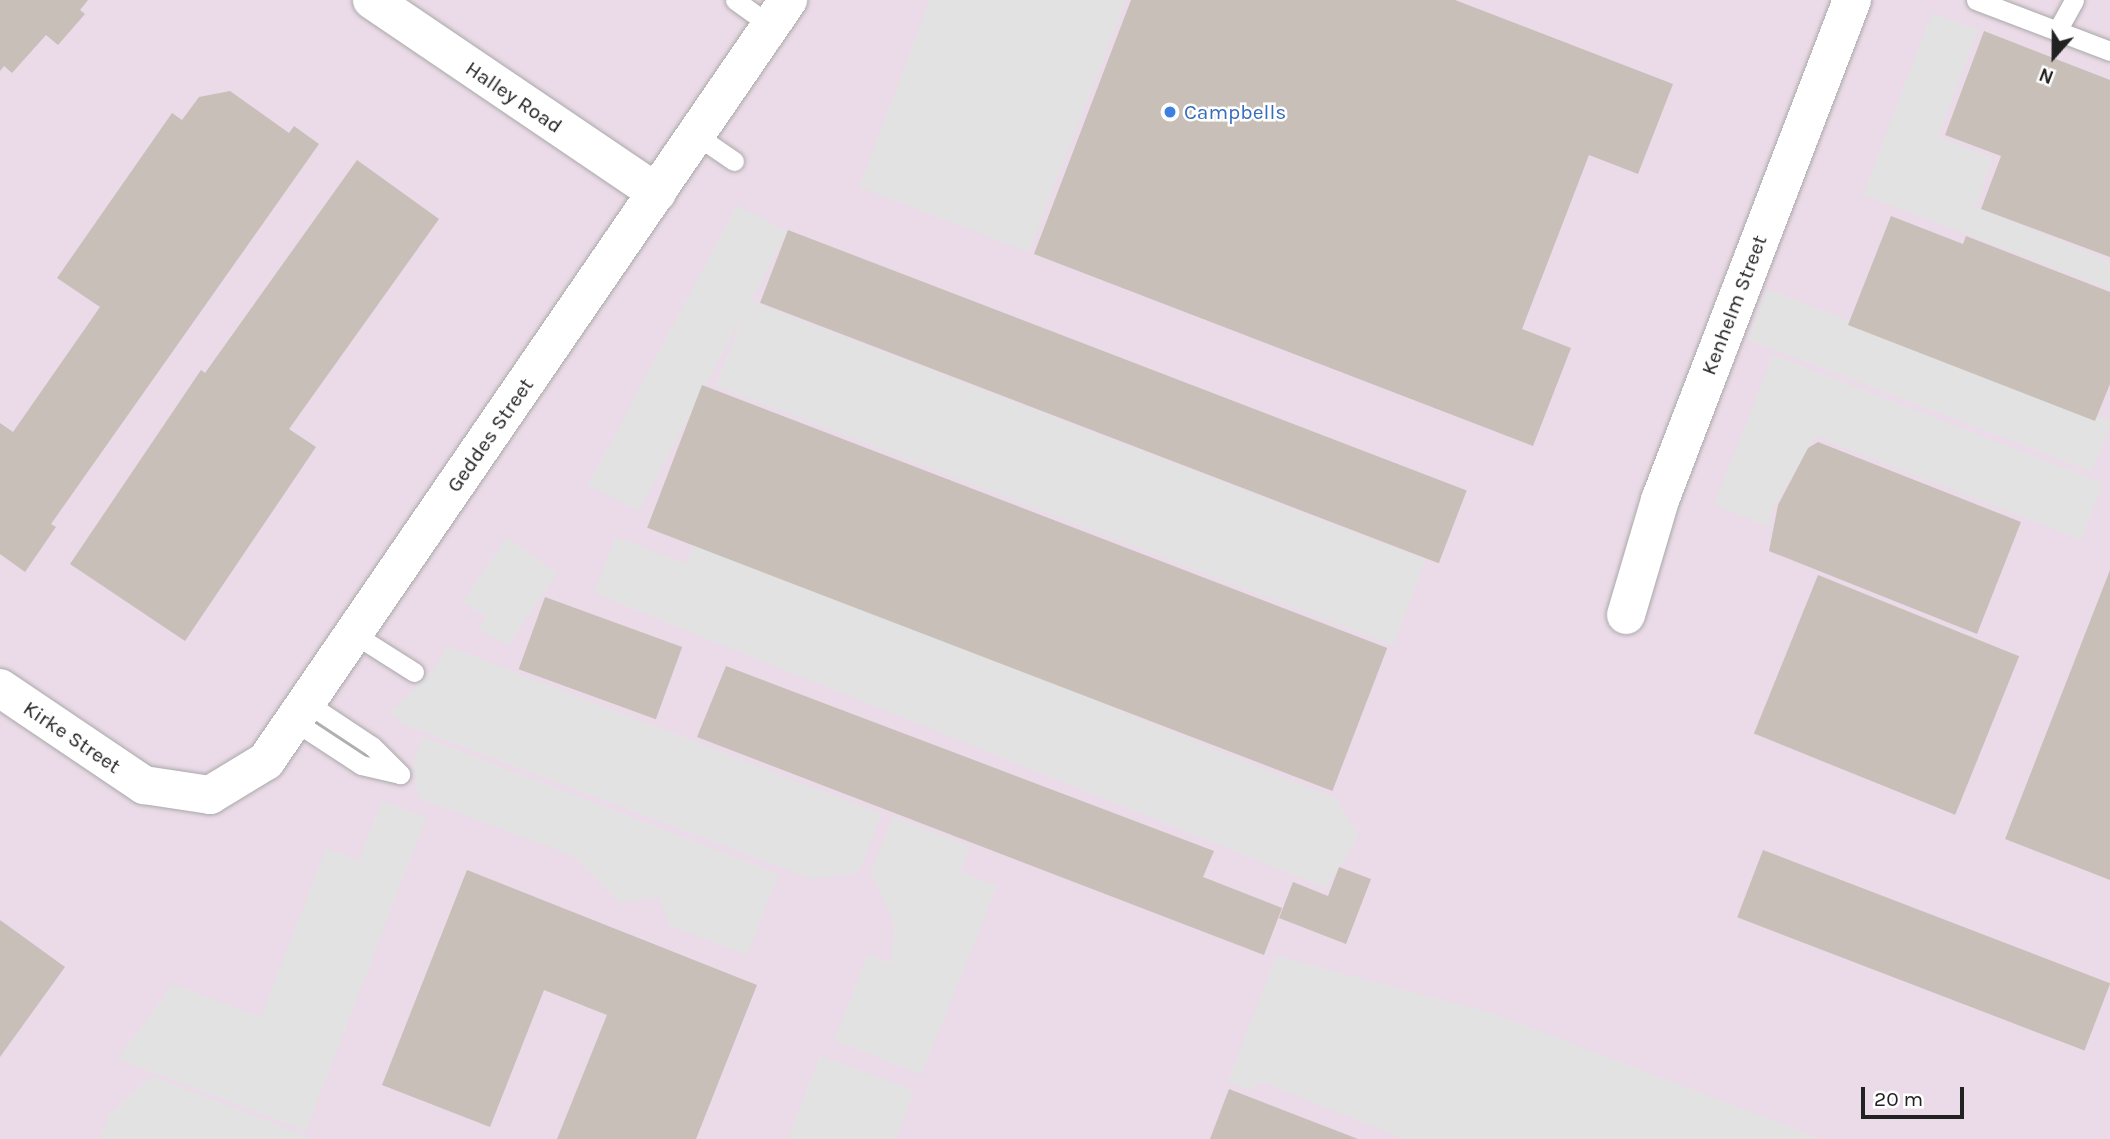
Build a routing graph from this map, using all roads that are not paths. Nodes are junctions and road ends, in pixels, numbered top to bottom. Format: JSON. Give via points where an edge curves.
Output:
{"nodes":[{"id":1,"x":735,"y":0,"type":"edge"},
{"id":2,"x":1852,"y":0,"type":"edge"},
{"id":3,"x":1976,"y":0,"type":"edge"},
{"id":4,"x":2074,"y":0,"type":"edge"},
{"id":5,"x":376,"y":1,"type":"edge"},
{"id":6,"x":780,"y":13,"type":"edge"},
{"id":7,"x":2057,"y":31,"type":"junction"},
{"id":8,"x":2110,"y":51,"type":"edge"},
{"id":9,"x":696,"y":135,"type":"junction"},
{"id":10,"x":734,"y":161,"type":"dead end"},
{"id":11,"x":657,"y":193,"type":"junction"},
{"id":12,"x":1626,"y":615,"type":"dead end"},
{"id":13,"x":354,"y":634,"type":"junction"},
{"id":14,"x":414,"y":672,"type":"dead end"},
{"id":15,"x":0,"y":688,"type":"edge"},
{"id":16,"x":144,"y":785,"type":"joint"}],
"edges":[{"from":1,"to":6,"type":"lane"},
{"from":2,"to":12,"type":"street","name":"Kenhelm Street","via":[[1660,500]]},
{"from":3,"to":7,"type":"lane"},
{"from":4,"to":7,"type":"lane"},
{"from":5,"to":11,"type":"street","name":"Halley Road"},
{"from":6,"to":9,"type":"street","name":"Geddes Street"},
{"from":7,"to":8,"type":"lane"},
{"from":9,"to":10,"type":"lane"},
{"from":9,"to":11,"type":"street","name":"Geddes Street"},
{"from":11,"to":13,"type":"street","name":"Geddes Street"},
{"from":13,"to":14,"type":"lane"},
{"from":13,"to":16,"type":"street","name":"Geddes Street","via":[[266,761],[210,795]]},
{"from":15,"to":16,"type":"street","name":"Kirke Street"}]}
